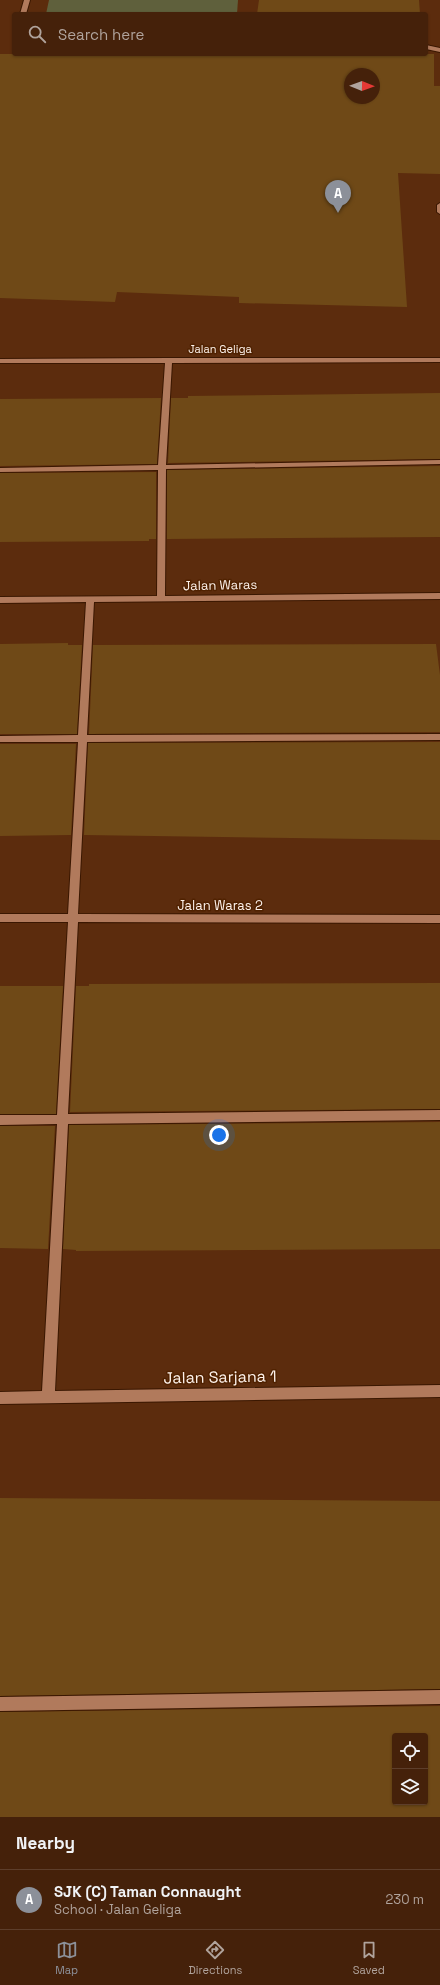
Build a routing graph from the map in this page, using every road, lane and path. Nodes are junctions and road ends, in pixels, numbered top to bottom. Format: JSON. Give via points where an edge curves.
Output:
{"nodes":[{"id":1,"x":27,"y":0,"type":"edge"},
{"id":2,"x":24,"y":12,"type":"edge"},
{"id":3,"x":428,"y":48,"type":"edge"},
{"id":4,"x":440,"y":50,"type":"edge"},
{"id":5,"x":440,"y":205,"type":"edge"},
{"id":6,"x":440,"y":212,"type":"edge"},
{"id":7,"x":169,"y":360,"type":"junction"},
{"id":8,"x":440,"y":360,"type":"edge"},
{"id":9,"x":0,"y":361,"type":"edge"},
{"id":10,"x":440,"y":462,"type":"edge"},
{"id":11,"x":162,"y":468,"type":"junction"},
{"id":12,"x":0,"y":470,"type":"edge"},
{"id":13,"x":440,"y":596,"type":"edge"},
{"id":14,"x":161,"y":599,"type":"junction"},
{"id":15,"x":0,"y":600,"type":"edge"},
{"id":16,"x":90,"y":600,"type":"junction"},
{"id":17,"x":440,"y":737,"type":"edge"},
{"id":18,"x":83,"y":738,"type":"junction"},
{"id":19,"x":0,"y":739,"type":"edge"},
{"id":20,"x":0,"y":918,"type":"edge"},
{"id":21,"x":73,"y":918,"type":"junction"},
{"id":22,"x":440,"y":919,"type":"edge"},
{"id":23,"x":440,"y":1115,"type":"edge"},
{"id":24,"x":0,"y":1120,"type":"edge"},
{"id":25,"x":62,"y":1120,"type":"junction"},
{"id":26,"x":440,"y":1391,"type":"edge"},
{"id":27,"x":48,"y":1397,"type":"junction"},
{"id":28,"x":0,"y":1398,"type":"edge"},
{"id":29,"x":440,"y":1697,"type":"edge"},
{"id":30,"x":0,"y":1704,"type":"edge"}],
"edges":[{"from":1,"to":2,"type":"street"},
{"from":3,"to":4,"type":"street"},
{"from":5,"to":6,"type":"street"},
{"from":7,"to":8,"type":"street","name":"Jalan Geliga"},
{"from":7,"to":9,"type":"street","name":"Jalan Geliga"},
{"from":7,"to":11,"type":"street"},
{"from":10,"to":11,"type":"street"},
{"from":11,"to":12,"type":"street"},
{"from":11,"to":14,"type":"street"},
{"from":13,"to":14,"type":"street","name":"Jalan Waras"},
{"from":14,"to":16,"type":"street","name":"Jalan Waras"},
{"from":15,"to":16,"type":"street","name":"Jalan Waras"},
{"from":16,"to":18,"type":"street"},
{"from":17,"to":18,"type":"street"},
{"from":18,"to":19,"type":"street"},
{"from":18,"to":21,"type":"street"},
{"from":20,"to":21,"type":"street","name":"Jalan Waras 2"},
{"from":21,"to":22,"type":"street","name":"Jalan Waras 2"},
{"from":21,"to":25,"type":"street"},
{"from":23,"to":25,"type":"street"},
{"from":24,"to":25,"type":"street"},
{"from":25,"to":27,"type":"street"},
{"from":26,"to":27,"type":"street","name":"Jalan Sarjana 1"},
{"from":27,"to":28,"type":"street","name":"Jalan Sarjana 1"},
{"from":29,"to":30,"type":"street"}]}
